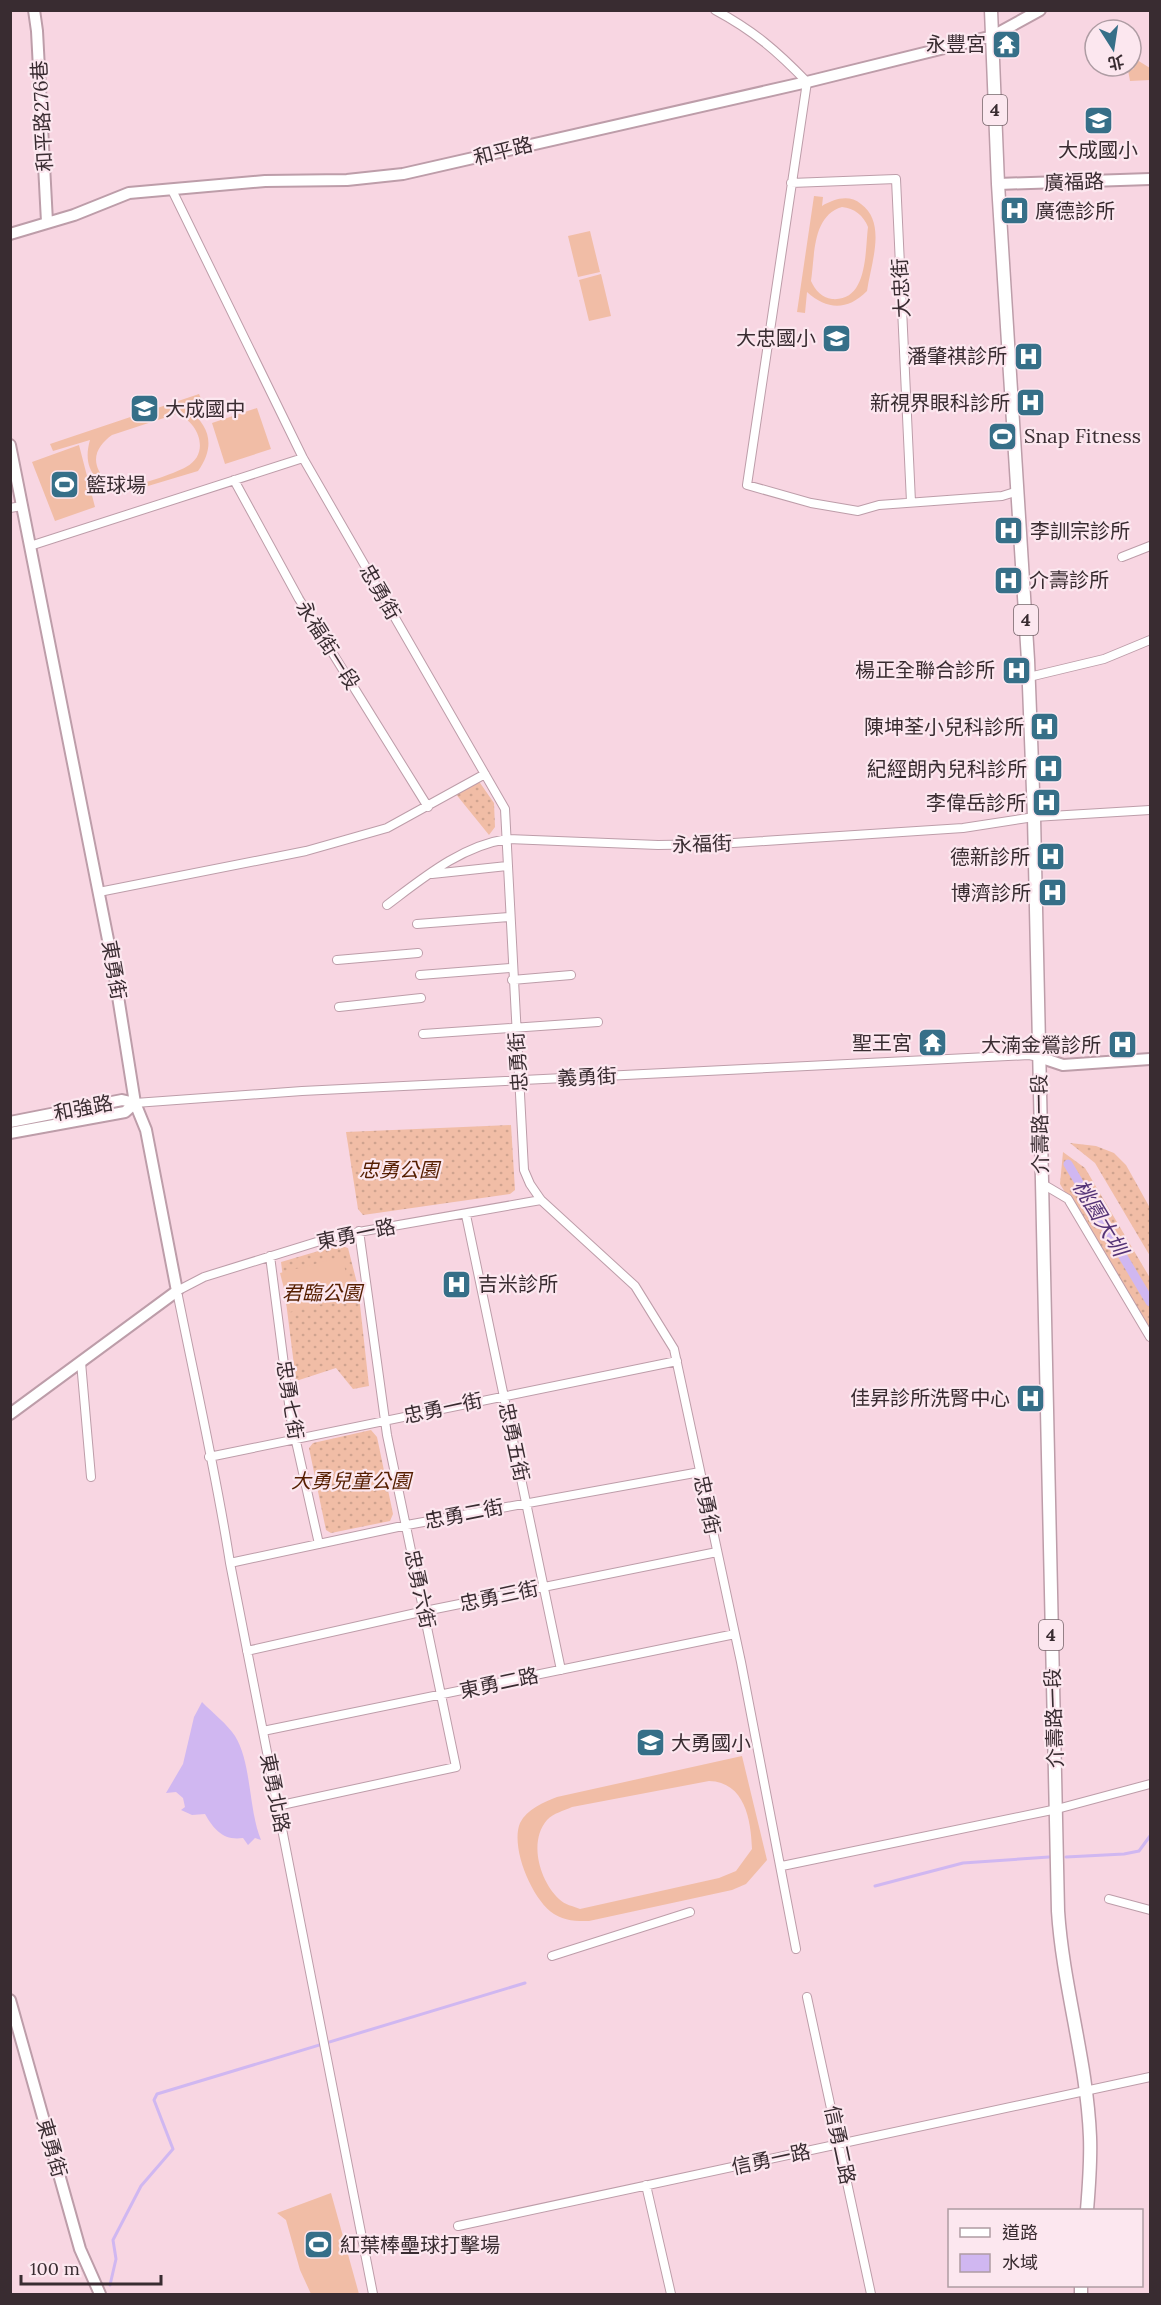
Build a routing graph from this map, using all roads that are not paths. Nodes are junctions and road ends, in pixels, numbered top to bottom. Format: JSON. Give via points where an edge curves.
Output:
{"nodes":[{"id":1,"x":34,"y":10,"type":"edge"},
{"id":2,"x":716,"y":10,"type":"edge"},
{"id":3,"x":991,"y":10,"type":"edge"},
{"id":4,"x":1040,"y":10,"type":"edge"},
{"id":5,"x":993,"y":36,"type":"junction"},
{"id":6,"x":807,"y":82,"type":"junction"},
{"id":7,"x":1150,"y":179,"type":"edge"},
{"id":8,"x":791,"y":183,"type":"junction"},
{"id":9,"x":998,"y":183,"type":"junction"},
{"id":10,"x":172,"y":189,"type":"junction"},
{"id":11,"x":47,"y":222,"type":"junction"},
{"id":12,"x":10,"y":234,"type":"edge"},
{"id":13,"x":10,"y":445,"type":"edge"},
{"id":14,"x":303,"y":458,"type":"junction"},
{"id":15,"x":234,"y":480,"type":"junction"},
{"id":16,"x":1018,"y":491,"type":"junction"},
{"id":17,"x":911,"y":502,"type":"junction"},
{"id":18,"x":22,"y":506,"type":"junction"},
{"id":19,"x":10,"y":508,"type":"edge"},
{"id":20,"x":30,"y":546,"type":"junction"},
{"id":21,"x":1150,"y":546,"type":"edge"},
{"id":22,"x":1122,"y":557,"type":"dead end"},
{"id":23,"x":1150,"y":640,"type":"edge"},
{"id":24,"x":1029,"y":677,"type":"junction"},
{"id":25,"x":485,"y":774,"type":"junction"},
{"id":26,"x":428,"y":807,"type":"junction"},
{"id":27,"x":1150,"y":810,"type":"edge"},
{"id":28,"x":1034,"y":817,"type":"junction"},
{"id":29,"x":507,"y":839,"type":"junction"},
{"id":30,"x":507,"y":866,"type":"junction"},
{"id":31,"x":432,"y":874,"type":"junction"},
{"id":32,"x":99,"y":892,"type":"junction"},
{"id":33,"x":387,"y":905,"type":"dead end"},
{"id":34,"x":509,"y":917,"type":"junction"},
{"id":35,"x":417,"y":924,"type":"dead end"},
{"id":36,"x":418,"y":953,"type":"dead end"},
{"id":37,"x":337,"y":960,"type":"dead end"},
{"id":38,"x":512,"y":968,"type":"junction"},
{"id":39,"x":420,"y":975,"type":"dead end"},
{"id":40,"x":572,"y":975,"type":"dead end"},
{"id":41,"x":512,"y":980,"type":"junction"},
{"id":42,"x":421,"y":998,"type":"dead end"},
{"id":43,"x":339,"y":1007,"type":"dead end"},
{"id":44,"x":598,"y":1022,"type":"dead end"},
{"id":45,"x":515,"y":1028,"type":"junction"},
{"id":46,"x":423,"y":1034,"type":"dead end"},
{"id":47,"x":1039,"y":1057,"type":"junction"},
{"id":48,"x":1150,"y":1059,"type":"edge"},
{"id":49,"x":519,"y":1081,"type":"junction"},
{"id":50,"x":135,"y":1103,"type":"junction"},
{"id":51,"x":10,"y":1122,"type":"edge"},
{"id":52,"x":10,"y":1133,"type":"edge"},
{"id":53,"x":1041,"y":1183,"type":"junction"},
{"id":54,"x":541,"y":1200,"type":"junction"},
{"id":55,"x":466,"y":1215,"type":"junction"},
{"id":56,"x":359,"y":1231,"type":"junction"},
{"id":57,"x":270,"y":1256,"type":"junction"},
{"id":58,"x":177,"y":1291,"type":"junction"},
{"id":59,"x":1150,"y":1337,"type":"edge"},
{"id":60,"x":677,"y":1361,"type":"junction"},
{"id":61,"x":81,"y":1362,"type":"junction"},
{"id":62,"x":504,"y":1395,"type":"junction"},
{"id":63,"x":10,"y":1413,"type":"edge"},
{"id":64,"x":385,"y":1420,"type":"junction"},
{"id":65,"x":296,"y":1439,"type":"junction"},
{"id":66,"x":209,"y":1457,"type":"junction"},
{"id":67,"x":700,"y":1472,"type":"junction"},
{"id":68,"x":91,"y":1477,"type":"dead end"},
{"id":69,"x":527,"y":1502,"type":"junction"},
{"id":70,"x":406,"y":1525,"type":"junction"},
{"id":71,"x":319,"y":1544,"type":"junction"},
{"id":72,"x":717,"y":1552,"type":"junction"},
{"id":73,"x":230,"y":1563,"type":"junction"},
{"id":74,"x":544,"y":1586,"type":"junction"},
{"id":75,"x":424,"y":1611,"type":"junction"},
{"id":76,"x":735,"y":1634,"type":"junction"},
{"id":77,"x":247,"y":1651,"type":"junction"},
{"id":78,"x":561,"y":1670,"type":"junction"},
{"id":79,"x":442,"y":1694,"type":"junction"},
{"id":80,"x":263,"y":1731,"type":"junction"},
{"id":81,"x":1150,"y":1784,"type":"edge"},
{"id":82,"x":277,"y":1806,"type":"junction"},
{"id":83,"x":1057,"y":1809,"type":"junction"},
{"id":84,"x":782,"y":1866,"type":"junction"},
{"id":85,"x":1109,"y":1899,"type":"dead end"},
{"id":86,"x":1150,"y":1910,"type":"edge"},
{"id":87,"x":690,"y":1912,"type":"dead end"},
{"id":88,"x":796,"y":1949,"type":"dead end"},
{"id":89,"x":552,"y":1956,"type":"dead end"},
{"id":90,"x":807,"y":1997,"type":"dead end"},
{"id":91,"x":10,"y":2000,"type":"edge"},
{"id":92,"x":1150,"y":2077,"type":"edge"},
{"id":93,"x":1085,"y":2091,"type":"junction"},
{"id":94,"x":840,"y":2144,"type":"junction"},
{"id":95,"x":646,"y":2185,"type":"junction"},
{"id":96,"x":1087,"y":2209,"type":"edge"},
{"id":97,"x":458,"y":2226,"type":"dead end"},
{"id":98,"x":100,"y":2295,"type":"edge"},
{"id":99,"x":373,"y":2295,"type":"edge"},
{"id":100,"x":671,"y":2295,"type":"edge"},
{"id":101,"x":871,"y":2295,"type":"edge"}],
"edges":[{"from":1,"to":11,"type":"street","name":"和平路276巷"},
{"from":2,"to":6,"type":"street","via":[[772,46]]},
{"from":3,"to":5,"type":"main road","number":"4"},
{"from":4,"to":5,"type":"street","name":"和平路"},
{"from":5,"to":6,"type":"street","name":"和平路"},
{"from":5,"to":9,"type":"main road","name":"介壽路一段","number":"4"},
{"from":6,"to":8,"type":"street"},
{"from":6,"to":10,"type":"street","name":"和平路","via":[[403,174]]},
{"from":7,"to":9,"type":"street","name":"廣福路"},
{"from":8,"to":17,"type":"street","name":"大忠街","via":[[896,179]]},
{"from":8,"to":17,"type":"street","via":[[747,485],[858,511]]},
{"from":9,"to":16,"type":"main road","name":"介壽路一段","number":"4"},
{"from":10,"to":11,"type":"street","name":"和平路","via":[[129,193]]},
{"from":10,"to":14,"type":"street","name":"忠勇街"},
{"from":11,"to":12,"type":"street","name":"和平路"},
{"from":13,"to":18,"type":"street","name":"東勇街"},
{"from":14,"to":15,"type":"street"},
{"from":14,"to":25,"type":"street","name":"忠勇街"},
{"from":15,"to":20,"type":"street"},
{"from":15,"to":26,"type":"street","name":"永福街一段","via":[[299,599]]},
{"from":16,"to":17,"type":"street","via":[[1002,496]]},
{"from":16,"to":24,"type":"main road","name":"介壽路一段","number":"4"},
{"from":18,"to":19,"type":"street"},
{"from":18,"to":20,"type":"street","name":"東勇街"},
{"from":20,"to":32,"type":"street","name":"東勇街"},
{"from":21,"to":22,"type":"street"},
{"from":23,"to":24,"type":"street","via":[[1104,659]]},
{"from":24,"to":28,"type":"main road","name":"介壽路一段","number":"4"},
{"from":25,"to":26,"type":"street"},
{"from":25,"to":29,"type":"street","name":"忠勇街","via":[[505,809]]},
{"from":26,"to":32,"type":"street","via":[[387,828],[306,851]]},
{"from":27,"to":28,"type":"street","name":"永福街"},
{"from":28,"to":29,"type":"street","name":"永福街","via":[[963,828],[718,844]]},
{"from":28,"to":47,"type":"main road","name":"介壽路一段","number":"4"},
{"from":29,"to":30,"type":"street","name":"忠勇街"},
{"from":29,"to":31,"type":"street","name":"永福街","via":[[489,842],[443,864]]},
{"from":30,"to":31,"type":"street"},
{"from":30,"to":34,"type":"street","name":"忠勇街"},
{"from":31,"to":33,"type":"street","name":"永福街"},
{"from":32,"to":50,"type":"street","name":"東勇街"},
{"from":34,"to":35,"type":"street"},
{"from":34,"to":38,"type":"street","name":"忠勇街"},
{"from":36,"to":37,"type":"street"},
{"from":38,"to":39,"type":"street"},
{"from":38,"to":41,"type":"street","name":"忠勇街"},
{"from":40,"to":41,"type":"street"},
{"from":41,"to":45,"type":"street","name":"忠勇街"},
{"from":42,"to":43,"type":"street"},
{"from":44,"to":45,"type":"street"},
{"from":45,"to":46,"type":"street"},
{"from":45,"to":49,"type":"street","name":"忠勇街"},
{"from":47,"to":48,"type":"street","via":[[1063,1065]]},
{"from":47,"to":49,"type":"street","name":"義勇街"},
{"from":47,"to":53,"type":"main road","name":"介壽路一段","number":"4"},
{"from":49,"to":50,"type":"street","name":"義勇街"},
{"from":49,"to":54,"type":"street","name":"忠勇街","via":[[524,1170]]},
{"from":50,"to":51,"type":"street","name":"和強路","via":[[122,1100]]},
{"from":50,"to":52,"type":"street","name":"和強路","via":[[124,1112]]},
{"from":50,"to":58,"type":"street","name":"東勇街","via":[[146,1130]]},
{"from":53,"to":59,"type":"street","via":[[1068,1199]]},
{"from":53,"to":83,"type":"main road","name":"介壽路一段","number":"4"},
{"from":54,"to":55,"type":"street","name":"東勇一路"},
{"from":54,"to":60,"type":"street","name":"忠勇街","via":[[635,1286]]},
{"from":55,"to":56,"type":"street","name":"東勇一路"},
{"from":55,"to":62,"type":"street","name":"忠勇五街"},
{"from":56,"to":57,"type":"street","name":"東勇一路"},
{"from":56,"to":64,"type":"street","name":"忠勇六街"},
{"from":57,"to":58,"type":"street","name":"東勇一路","via":[[204,1277]]},
{"from":57,"to":65,"type":"street","name":"忠勇七街"},
{"from":58,"to":61,"type":"street"},
{"from":58,"to":66,"type":"street","name":"東勇北路"},
{"from":60,"to":62,"type":"street","name":"忠勇一街"},
{"from":60,"to":67,"type":"street","name":"忠勇街"},
{"from":61,"to":63,"type":"street"},
{"from":61,"to":68,"type":"street"},
{"from":62,"to":64,"type":"street","name":"忠勇一街"},
{"from":62,"to":69,"type":"street","name":"忠勇五街"},
{"from":64,"to":65,"type":"street","name":"忠勇一街"},
{"from":64,"to":70,"type":"street","name":"忠勇六街"},
{"from":65,"to":66,"type":"street","name":"忠勇一街"},
{"from":65,"to":71,"type":"street","name":"忠勇七街"},
{"from":66,"to":73,"type":"street","name":"東勇北路","via":[[219,1488]]},
{"from":67,"to":69,"type":"street","name":"忠勇二街"},
{"from":67,"to":72,"type":"street","name":"忠勇街"},
{"from":69,"to":70,"type":"street","name":"忠勇二街"},
{"from":69,"to":74,"type":"street","name":"忠勇五街"},
{"from":70,"to":71,"type":"street","name":"忠勇二街"},
{"from":70,"to":75,"type":"street","name":"忠勇六街"},
{"from":71,"to":73,"type":"street","name":"忠勇二街"},
{"from":72,"to":74,"type":"street","name":"忠勇三街"},
{"from":72,"to":76,"type":"street","name":"忠勇街"},
{"from":73,"to":77,"type":"street","name":"東勇北路"},
{"from":74,"to":75,"type":"street","name":"忠勇三街"},
{"from":74,"to":78,"type":"street","name":"忠勇五街"},
{"from":75,"to":77,"type":"street","name":"忠勇三街"},
{"from":75,"to":79,"type":"street","name":"忠勇六街"},
{"from":76,"to":78,"type":"street","name":"東勇二路"},
{"from":76,"to":84,"type":"street","name":"忠勇街"},
{"from":77,"to":80,"type":"street","name":"東勇北路"},
{"from":78,"to":79,"type":"street","name":"東勇二路"},
{"from":79,"to":80,"type":"street","name":"東勇二路"},
{"from":79,"to":82,"type":"street","name":"忠勇六街","via":[[456,1767]]},
{"from":80,"to":82,"type":"street","name":"東勇北路"},
{"from":81,"to":83,"type":"street"},
{"from":82,"to":99,"type":"street","name":"東勇北路"},
{"from":83,"to":84,"type":"street"},
{"from":83,"to":93,"type":"main road","name":"介壽路一段","number":"4","via":[[1060,1947]]},
{"from":84,"to":88,"type":"street","name":"忠勇街"},
{"from":85,"to":86,"type":"street"},
{"from":87,"to":89,"type":"street"},
{"from":90,"to":94,"type":"street","name":"信勇二路"},
{"from":91,"to":98,"type":"street","name":"東勇街","via":[[80,2249]]},
{"from":92,"to":93,"type":"street","name":"信勇一路"},
{"from":93,"to":94,"type":"street","name":"信勇一路"},
{"from":93,"to":96,"type":"main road","name":"介壽路一段","number":"4","via":[[1090,2136]]},
{"from":94,"to":95,"type":"street","name":"信勇一路"},
{"from":94,"to":101,"type":"street","name":"信勇二路"},
{"from":95,"to":97,"type":"street","name":"信勇一路"},
{"from":95,"to":100,"type":"street"}]}
